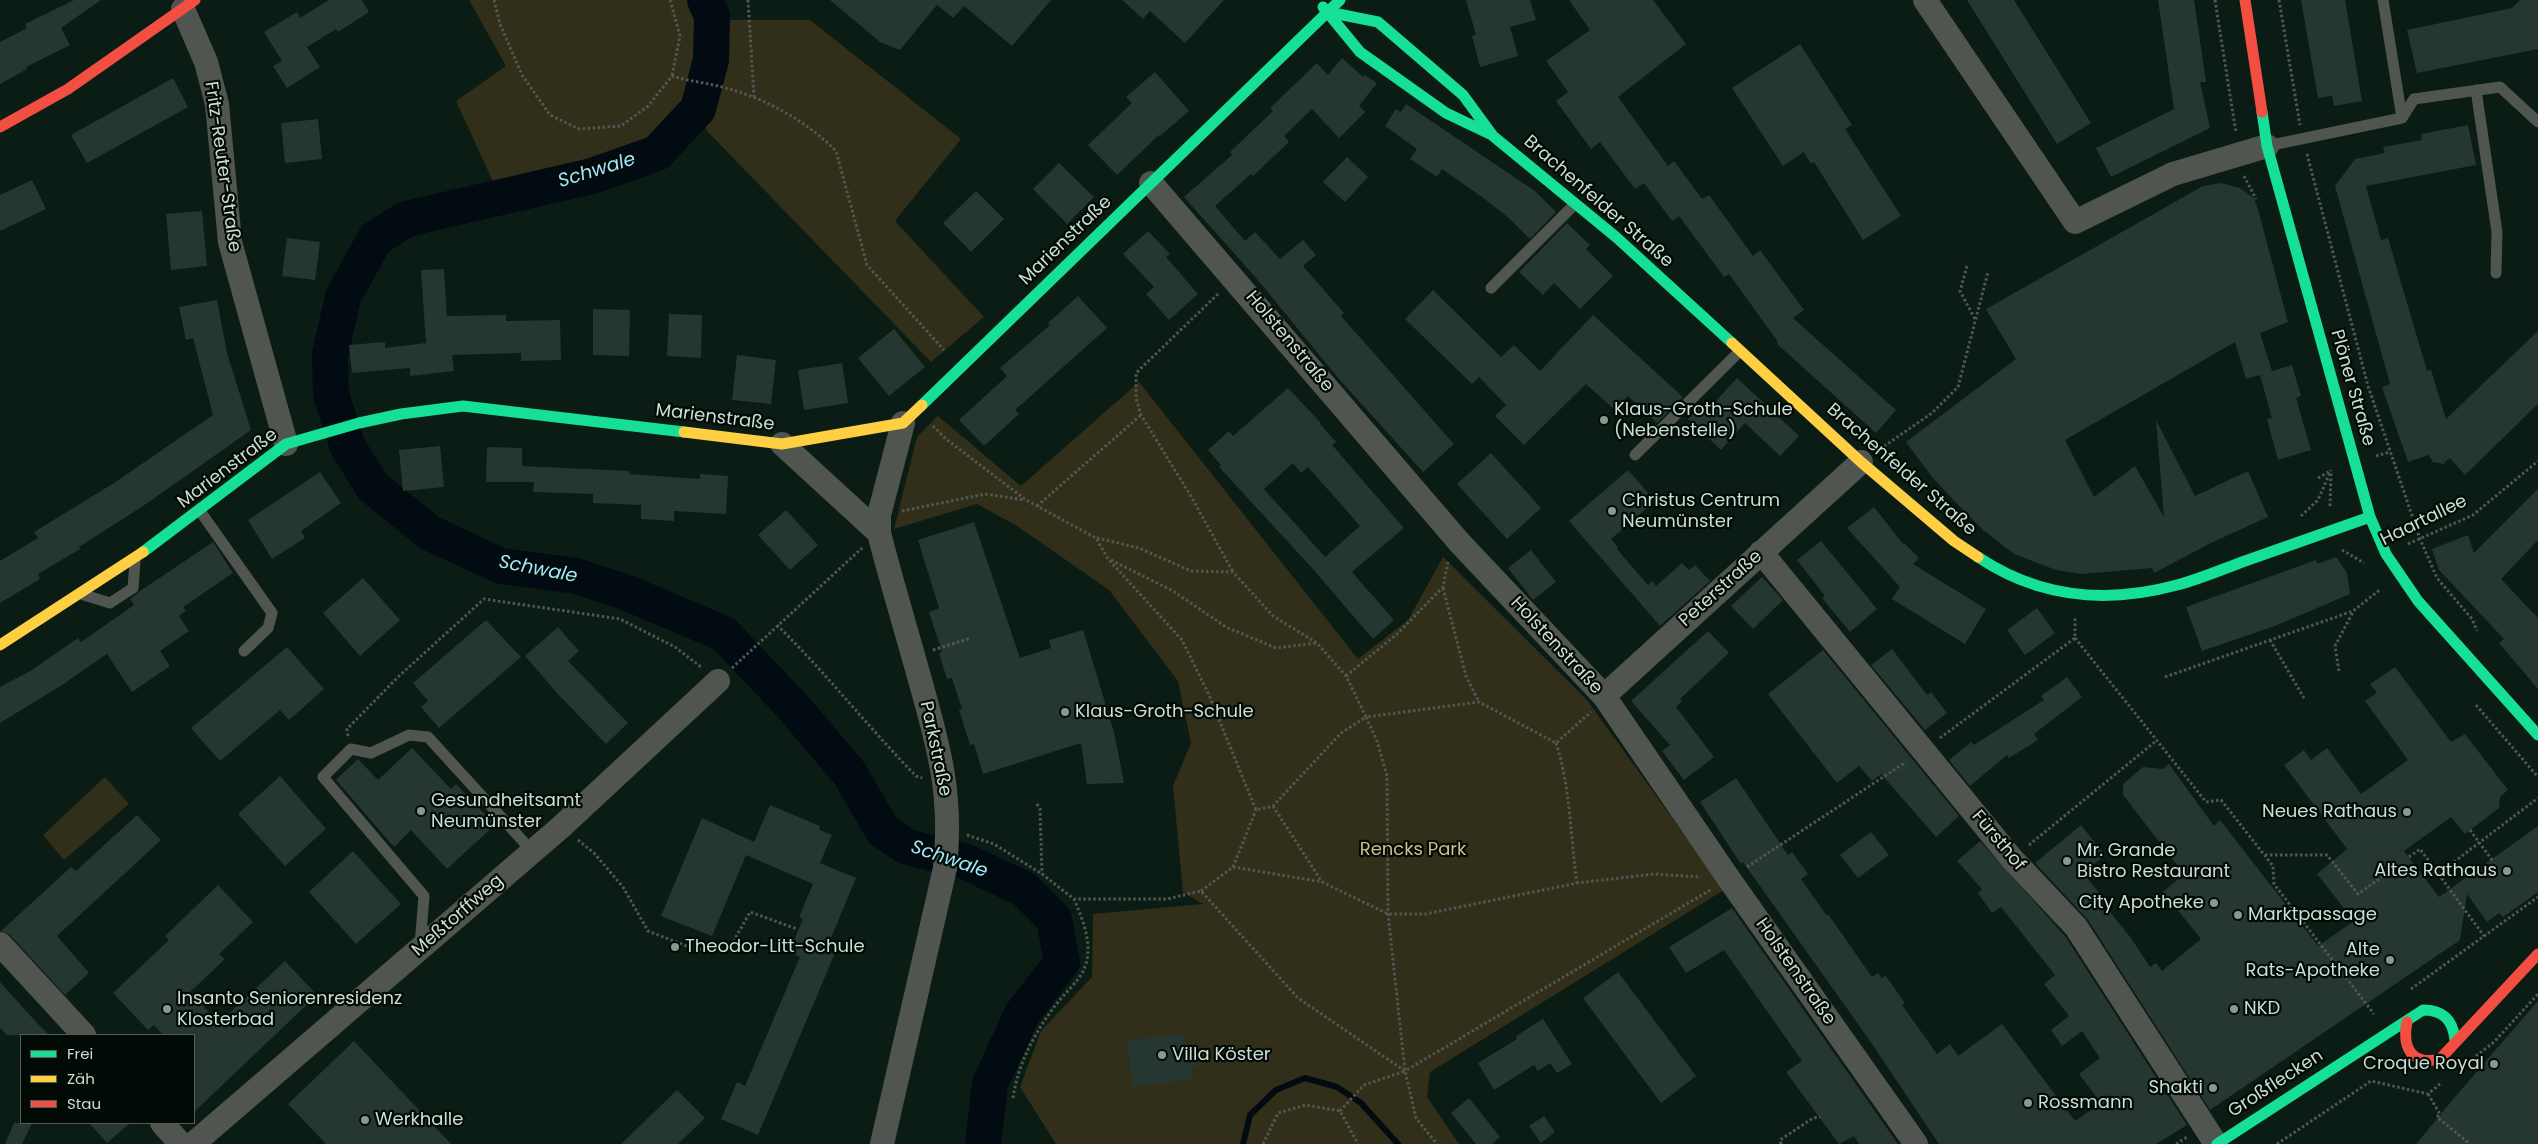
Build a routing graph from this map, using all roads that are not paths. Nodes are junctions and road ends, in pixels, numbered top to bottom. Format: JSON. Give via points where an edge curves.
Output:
{"nodes":[{"id":1,"x":1314,"y":0,"type":"edge"},
{"id":2,"x":1340,"y":0,"type":"edge"},
{"id":3,"x":1925,"y":0,"type":"edge"},
{"id":4,"x":2244,"y":0,"type":"edge"},
{"id":5,"x":2383,"y":0,"type":"edge"},
{"id":6,"x":189,"y":5,"type":"edge"},
{"id":7,"x":1328,"y":12,"type":"junction"},
{"id":8,"x":2476,"y":90,"type":"junction"},
{"id":9,"x":2402,"y":118,"type":"junction"},
{"id":10,"x":2537,"y":119,"type":"edge"},
{"id":11,"x":0,"y":127,"type":"edge"},
{"id":12,"x":1494,"y":136,"type":"junction"},
{"id":13,"x":2267,"y":146,"type":"junction"},
{"id":14,"x":1152,"y":183,"type":"junction"},
{"id":15,"x":1576,"y":204,"type":"junction"},
{"id":16,"x":2496,"y":273,"type":"dead end"},
{"id":17,"x":1491,"y":288,"type":"dead end"},
{"id":18,"x":1740,"y":351,"type":"junction"},
{"id":19,"x":910,"y":416,"type":"junction"},
{"id":20,"x":286,"y":444,"type":"junction"},
{"id":21,"x":782,"y":444,"type":"junction"},
{"id":22,"x":1635,"y":455,"type":"dead end"},
{"id":23,"x":1861,"y":462,"type":"junction"},
{"id":24,"x":200,"y":511,"type":"junction"},
{"id":25,"x":2370,"y":517,"type":"junction"},
{"id":26,"x":879,"y":524,"type":"junction"},
{"id":27,"x":1761,"y":552,"type":"junction"},
{"id":28,"x":135,"y":558,"type":"junction"},
{"id":29,"x":80,"y":594,"type":"junction"},
{"id":30,"x":0,"y":645,"type":"edge"},
{"id":31,"x":244,"y":651,"type":"dead end"},
{"id":32,"x":727,"y":673,"type":"road end"},
{"id":33,"x":1604,"y":696,"type":"junction"},
{"id":34,"x":2537,"y":734,"type":"edge"},
{"id":35,"x":532,"y":851,"type":"junction"},
{"id":36,"x":0,"y":944,"type":"edge"},
{"id":37,"x":419,"y":950,"type":"junction"},
{"id":38,"x":2538,"y":954,"type":"edge"},
{"id":39,"x":2485,"y":1007,"type":"junction"},
{"id":40,"x":2444,"y":1013,"type":"junction"},
{"id":41,"x":2407,"y":1022,"type":"junction"},
{"id":42,"x":83,"y":1034,"type":"edge"},
{"id":43,"x":2456,"y":1040,"type":"junction"},
{"id":44,"x":2382,"y":1052,"type":"dead end"},
{"id":45,"x":2356,"y":1053,"type":"junction"},
{"id":46,"x":163,"y":1124,"type":"edge"},
{"id":47,"x":182,"y":1144,"type":"edge"},
{"id":48,"x":193,"y":1144,"type":"edge"},
{"id":49,"x":882,"y":1144,"type":"edge"},
{"id":50,"x":1916,"y":1144,"type":"edge"},
{"id":51,"x":2216,"y":1144,"type":"edge"}],
"edges":[{"from":1,"to":7,"type":"street","name":"Brachenfelder Straße"},
{"from":2,"to":7,"type":"street","name":"Marienstraße"},
{"from":3,"to":13,"type":"street","via":[[2074,222],[2173,174]]},
{"from":4,"to":13,"type":"street","name":"Plöner Straße"},
{"from":5,"to":9,"type":"lane"},
{"from":6,"to":11,"type":"street","via":[[68,89]]},
{"from":6,"to":20,"type":"street","name":"Fritz-Reuter-Straße","via":[[217,104],[230,242]]},
{"from":7,"to":12,"type":"street","name":"Brachenfelder Straße","via":[[1360,52],[1446,113]]},
{"from":7,"to":12,"type":"street","name":"Brachenfelder Straße","via":[[1378,22],[1464,95]]},
{"from":7,"to":14,"type":"street","name":"Marienstraße"},
{"from":8,"to":9,"type":"lane","via":[[2414,99]]},
{"from":8,"to":10,"type":"lane","via":[[2500,87]]},
{"from":8,"to":16,"type":"lane","via":[[2497,232]]},
{"from":9,"to":13,"type":"lane"},
{"from":12,"to":15,"type":"street","name":"Brachenfelder Straße"},
{"from":13,"to":25,"type":"street","name":"Plöner Straße"},
{"from":14,"to":19,"type":"street","name":"Marienstraße"},
{"from":14,"to":33,"type":"street","name":"Holstenstraße","via":[[1459,542]]},
{"from":15,"to":17,"type":"lane"},
{"from":15,"to":18,"type":"street","name":"Brachenfelder Straße"},
{"from":18,"to":22,"type":"lane"},
{"from":18,"to":23,"type":"street","name":"Brachenfelder Straße"},
{"from":19,"to":21,"type":"street","name":"Marienstraße"},
{"from":19,"to":26,"type":"street"},
{"from":20,"to":21,"type":"street","name":"Marienstraße","via":[[359,422],[463,406]]},
{"from":20,"to":24,"type":"street","name":"Marienstraße"},
{"from":21,"to":26,"type":"street"},
{"from":23,"to":25,"type":"street","name":"Brachenfelder Straße","via":[[1954,541],[1984,561],[2048,590],[2077,595],[2120,595],[2176,585]]},
{"from":23,"to":27,"type":"street","name":"Peterstraße"},
{"from":24,"to":28,"type":"street","name":"Marienstraße"},
{"from":24,"to":31,"type":"lane","via":[[272,613],[268,628]]},
{"from":25,"to":34,"type":"street","name":"Plöner Straße","via":[[2386,554],[2418,601]]},
{"from":26,"to":49,"type":"street","name":"Parkstraße","via":[[939,749],[946,786],[948,835],[945,868]]},
{"from":27,"to":33,"type":"street","name":"Peterstraße"},
{"from":27,"to":51,"type":"street","name":"Fürsthof","via":[[2012,859],[2076,927]]},
{"from":28,"to":29,"type":"street","name":"Marienstraße"},
{"from":28,"to":29,"type":"lane","via":[[133,588],[110,603]]},
{"from":29,"to":30,"type":"street","name":"Marienstraße"},
{"from":32,"to":35,"type":"street","name":"Meßtorffweg"},
{"from":33,"to":50,"type":"street","name":"Holstenstraße"},
{"from":35,"to":37,"type":"street","name":"Meßtorffweg"},
{"from":35,"to":37,"type":"lane","via":[[428,737],[409,735],[371,753],[351,749],[323,777],[424,896]]},
{"from":36,"to":42,"type":"street"},
{"from":37,"to":48,"type":"street","name":"Meßtorffweg"},
{"from":38,"to":39,"type":"street"},
{"from":39,"to":40,"type":"street","name":"Großflecken"},
{"from":39,"to":43,"type":"street"},
{"from":40,"to":41,"type":"street","name":"Großflecken","via":[[2424,1010]]},
{"from":40,"to":43,"type":"street","via":[[2451,1020]]},
{"from":41,"to":43,"type":"street","via":[[2404,1051],[2425,1062],[2444,1057]]},
{"from":41,"to":45,"type":"street","name":"Großflecken"},
{"from":44,"to":45,"type":"street"},
{"from":45,"to":51,"type":"street","name":"Großflecken"},
{"from":46,"to":47,"type":"street"}]}
